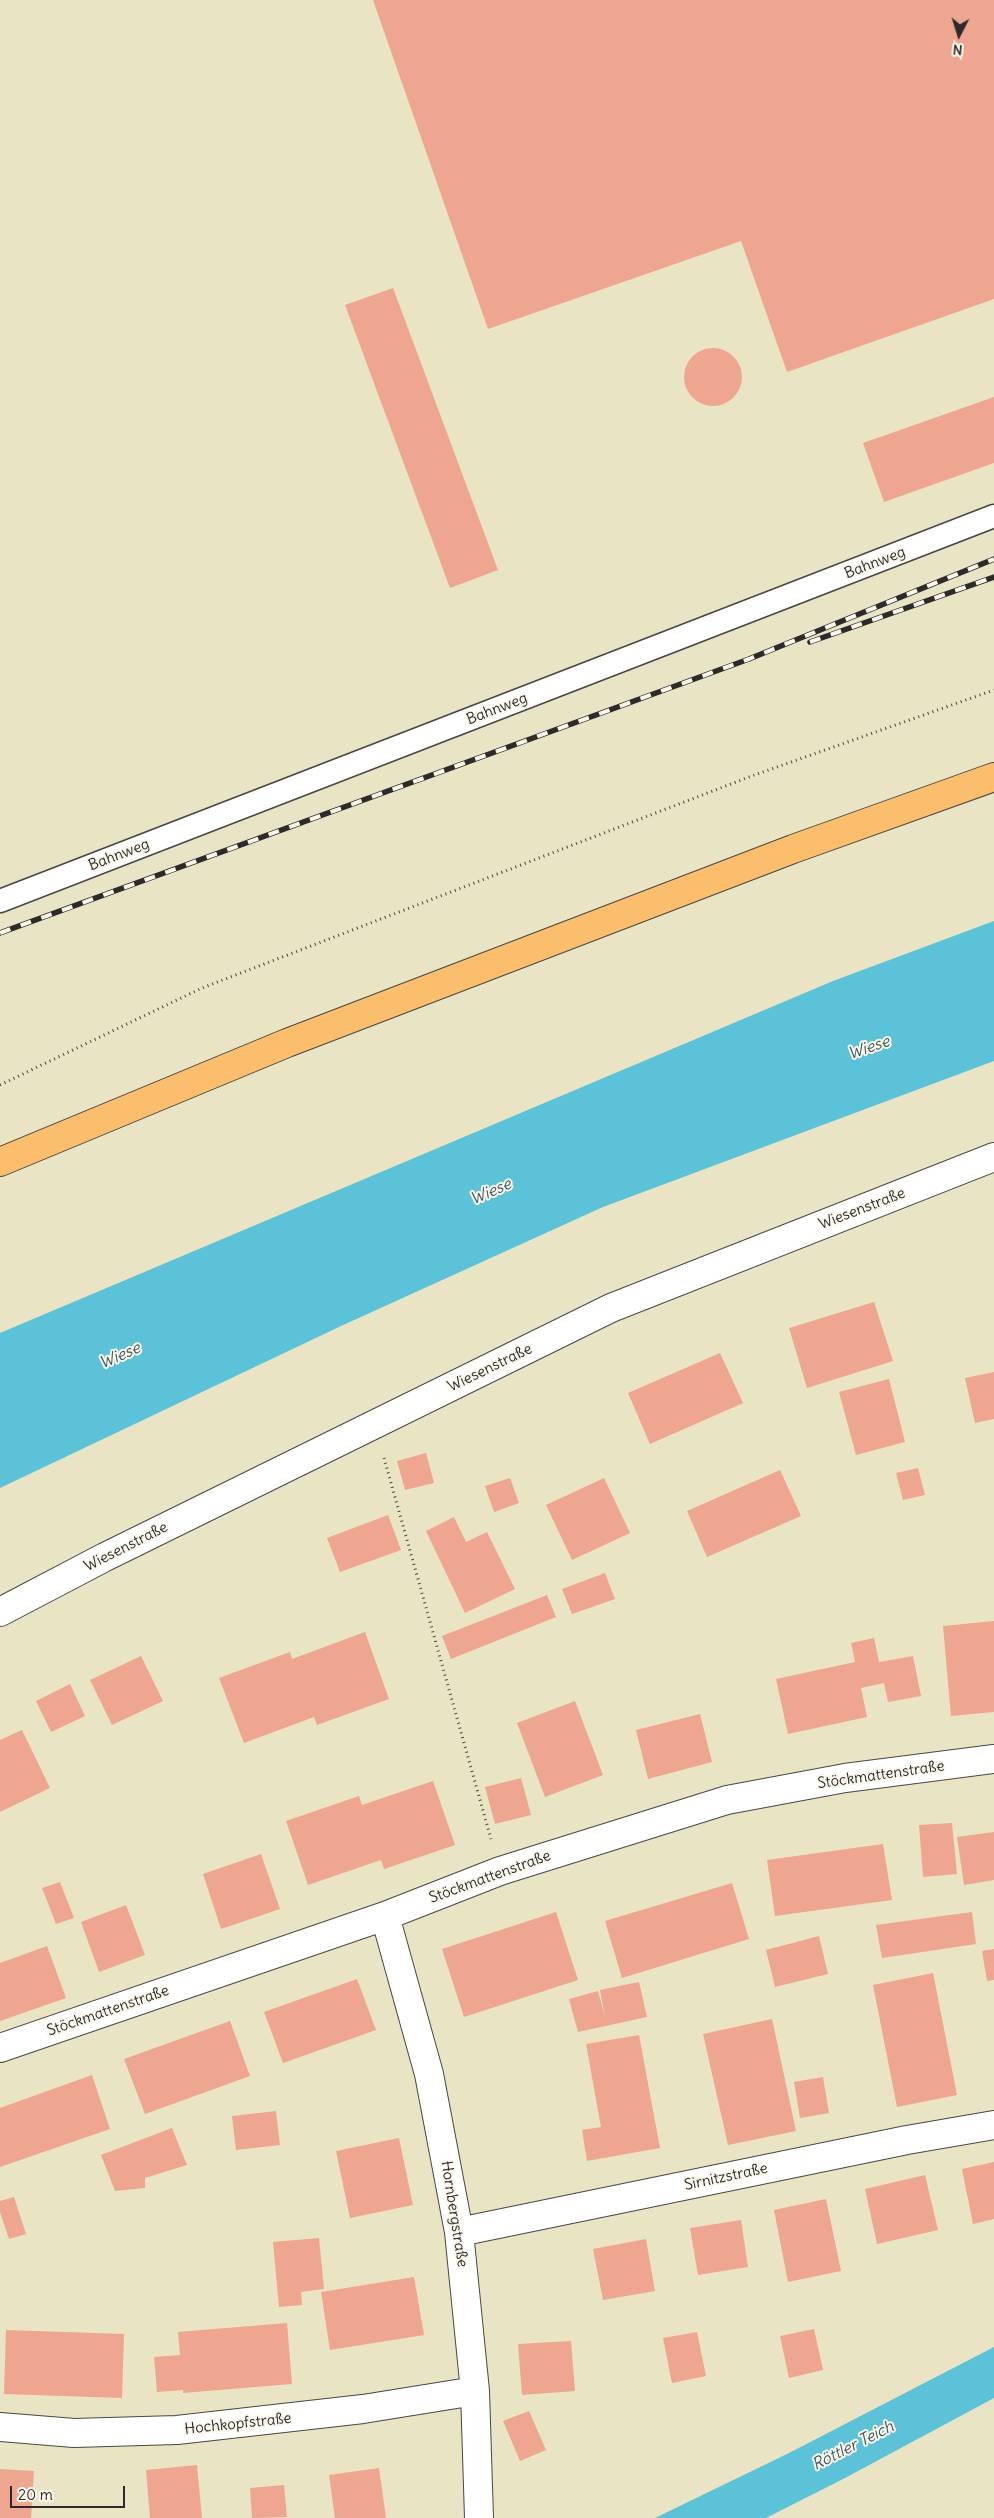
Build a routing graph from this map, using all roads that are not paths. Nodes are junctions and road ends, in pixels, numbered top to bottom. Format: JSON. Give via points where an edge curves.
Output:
{"nodes":[{"id":1,"x":994,"y":516,"type":"edge"},
{"id":2,"x":994,"y":777,"type":"edge"},
{"id":3,"x":0,"y":901,"type":"edge"},
{"id":4,"x":994,"y":1157,"type":"edge"},
{"id":5,"x":0,"y":1162,"type":"edge"},
{"id":6,"x":0,"y":1612,"type":"edge"},
{"id":7,"x":994,"y":1759,"type":"edge"},
{"id":8,"x":385,"y":1916,"type":"junction"},
{"id":9,"x":0,"y":2048,"type":"edge"},
{"id":10,"x":994,"y":2125,"type":"edge"},
{"id":11,"x":459,"y":2232,"type":"junction"},
{"id":12,"x":475,"y":2391,"type":"junction"},
{"id":13,"x":0,"y":2427,"type":"edge"},
{"id":14,"x":479,"y":2518,"type":"edge"}],
"edges":[{"from":1,"to":3,"type":"lane","name":"Bahnweg"},
{"from":2,"to":5,"type":"main road","via":[[306,1036]]},
{"from":4,"to":6,"type":"street","name":"Wiesenstraße","via":[[611,1308]]},
{"from":7,"to":8,"type":"street","name":"Stöckmattenstraße","via":[[845,1778],[727,1800],[500,1871]]},
{"from":8,"to":9,"type":"street","name":"Stöckmattenstraße"},
{"from":8,"to":11,"type":"street","name":"Hornbergstraße","via":[[429,2074]]},
{"from":10,"to":11,"type":"street","name":"Sirnitzstraße"},
{"from":11,"to":12,"type":"street","name":"Hornbergstraße"},
{"from":12,"to":13,"type":"street","name":"Hochkopfstraße","via":[[363,2409],[178,2430],[74,2433]]},
{"from":12,"to":14,"type":"street","name":"Hornbergstraße"}]}
